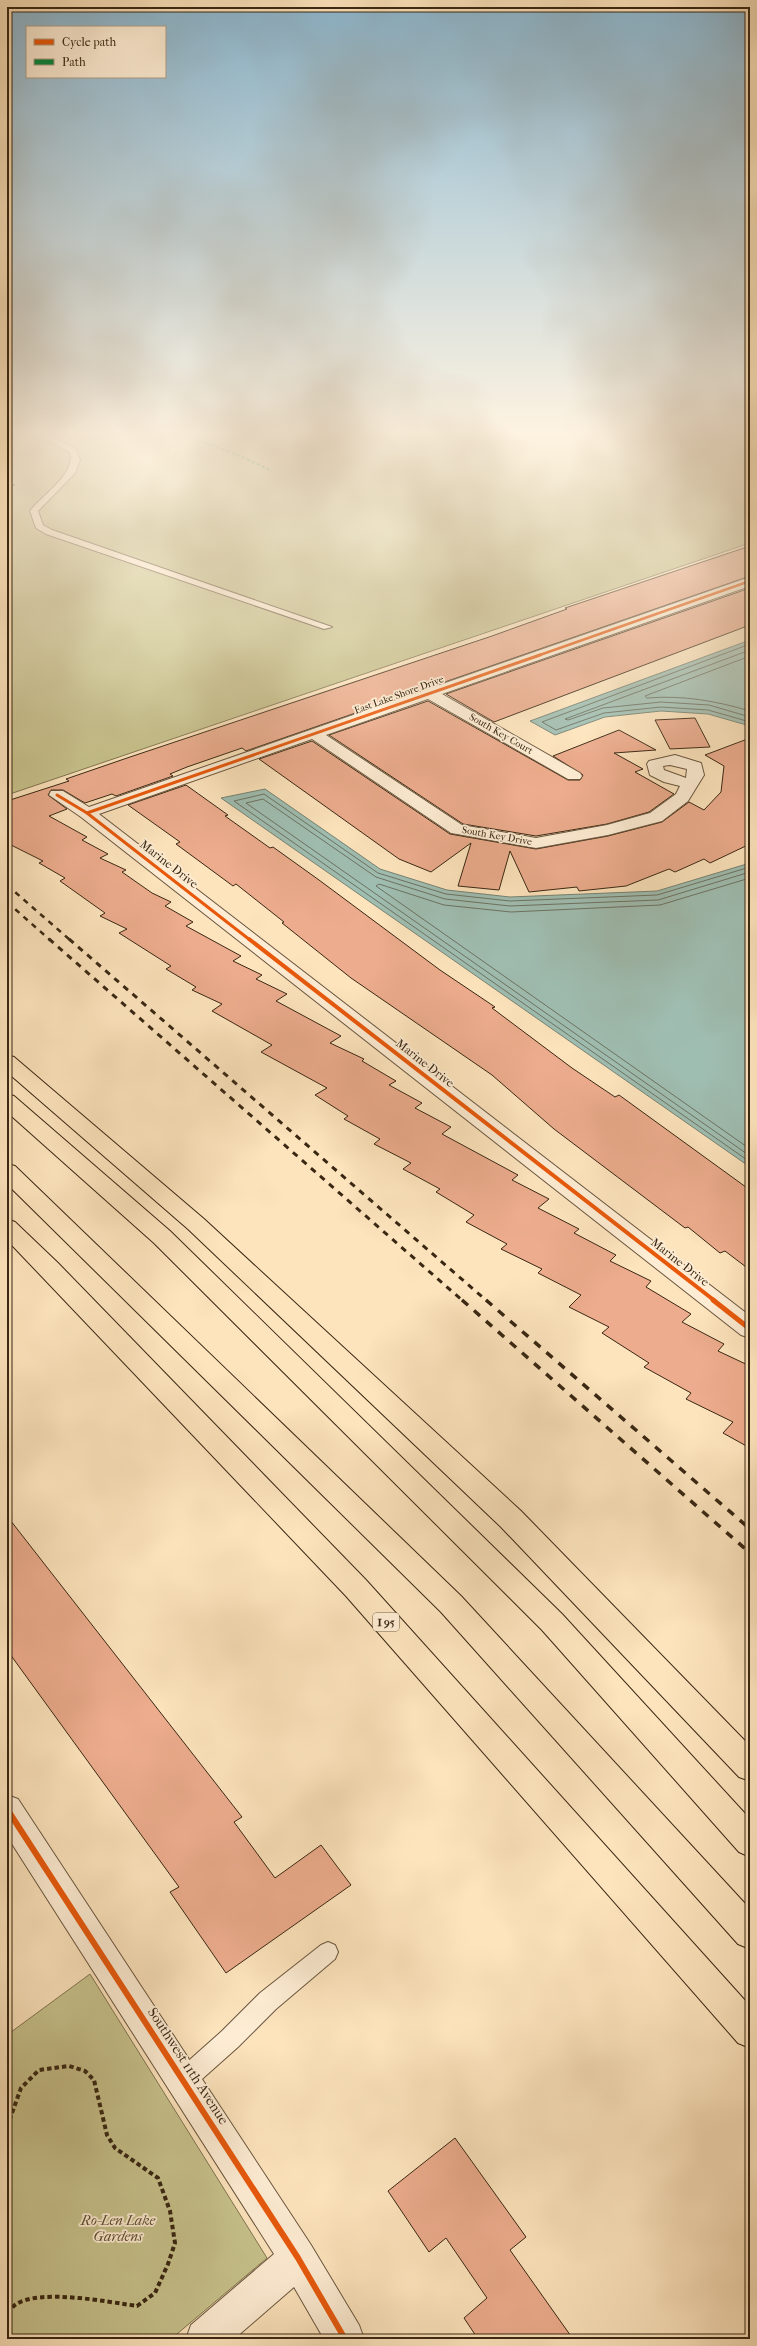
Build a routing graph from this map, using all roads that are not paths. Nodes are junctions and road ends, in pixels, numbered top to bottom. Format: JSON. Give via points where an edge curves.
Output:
{"nodes":[{"id":1,"x":77,"y":541,"type":"edge"},
{"id":2,"x":750,"y":581,"type":"edge"},
{"id":3,"x":327,"y":627,"type":"dead end"},
{"id":4,"x":429,"y":693,"type":"junction"},
{"id":5,"x":315,"y":734,"type":"junction"},
{"id":6,"x":574,"y":776,"type":"dead end"},
{"id":7,"x":691,"y":784,"type":"dead end"},
{"id":8,"x":57,"y":795,"type":"dead end"},
{"id":9,"x":87,"y":813,"type":"junction"},
{"id":10,"x":7,"y":1061,"type":"edge"},
{"id":11,"x":7,"y":1101,"type":"edge"},
{"id":12,"x":7,"y":1171,"type":"edge"},
{"id":13,"x":7,"y":1226,"type":"edge"},
{"id":14,"x":750,"y":1329,"type":"edge"},
{"id":15,"x":750,"y":1767,"type":"edge"},
{"id":16,"x":7,"y":1809,"type":"edge"},
{"id":17,"x":750,"y":1842,"type":"edge"},
{"id":18,"x":750,"y":1933,"type":"edge"},
{"id":19,"x":328,"y":1952,"type":"dead end"},
{"id":20,"x":750,"y":2031,"type":"edge"},
{"id":21,"x":184,"y":2080,"type":"junction"},
{"id":22,"x":298,"y":2258,"type":"junction"},
{"id":23,"x":205,"y":2339,"type":"edge"},
{"id":24,"x":345,"y":2339,"type":"edge"}],
"edges":[{"from":1,"to":3,"type":"lane"},
{"from":2,"to":4,"type":"street","name":"East Lake Shore Drive"},
{"from":4,"to":5,"type":"street","name":"East Lake Shore Drive"},
{"from":4,"to":6,"type":"street","name":"South Key Court"},
{"from":5,"to":7,"type":"street","name":"South Key Drive","via":[[457,829],[536,843],[608,830],[656,817],[682,798]]},
{"from":5,"to":9,"type":"street","name":"East Lake Shore Drive"},
{"from":8,"to":9,"type":"street"},
{"from":9,"to":14,"type":"street","name":"Marine Drive"},
{"from":10,"to":15,"type":"highway","via":[[196,1224],[511,1519]]},
{"from":11,"to":17,"type":"highway","via":[[162,1237],[546,1617]]},
{"from":12,"to":18,"type":"highway","via":[[452,1604]]},
{"from":13,"to":20,"type":"highway","number":"I 95","via":[[356,1588]]},
{"from":16,"to":21,"type":"street","name":"Southwest 11th Avenue"},
{"from":19,"to":21,"type":"lane","via":[[268,2001],[230,2040]]},
{"from":21,"to":22,"type":"street","name":"Southwest 11th Avenue"},
{"from":22,"to":23,"type":"street"},
{"from":22,"to":24,"type":"street","name":"Southwest 11th Avenue"}]}
